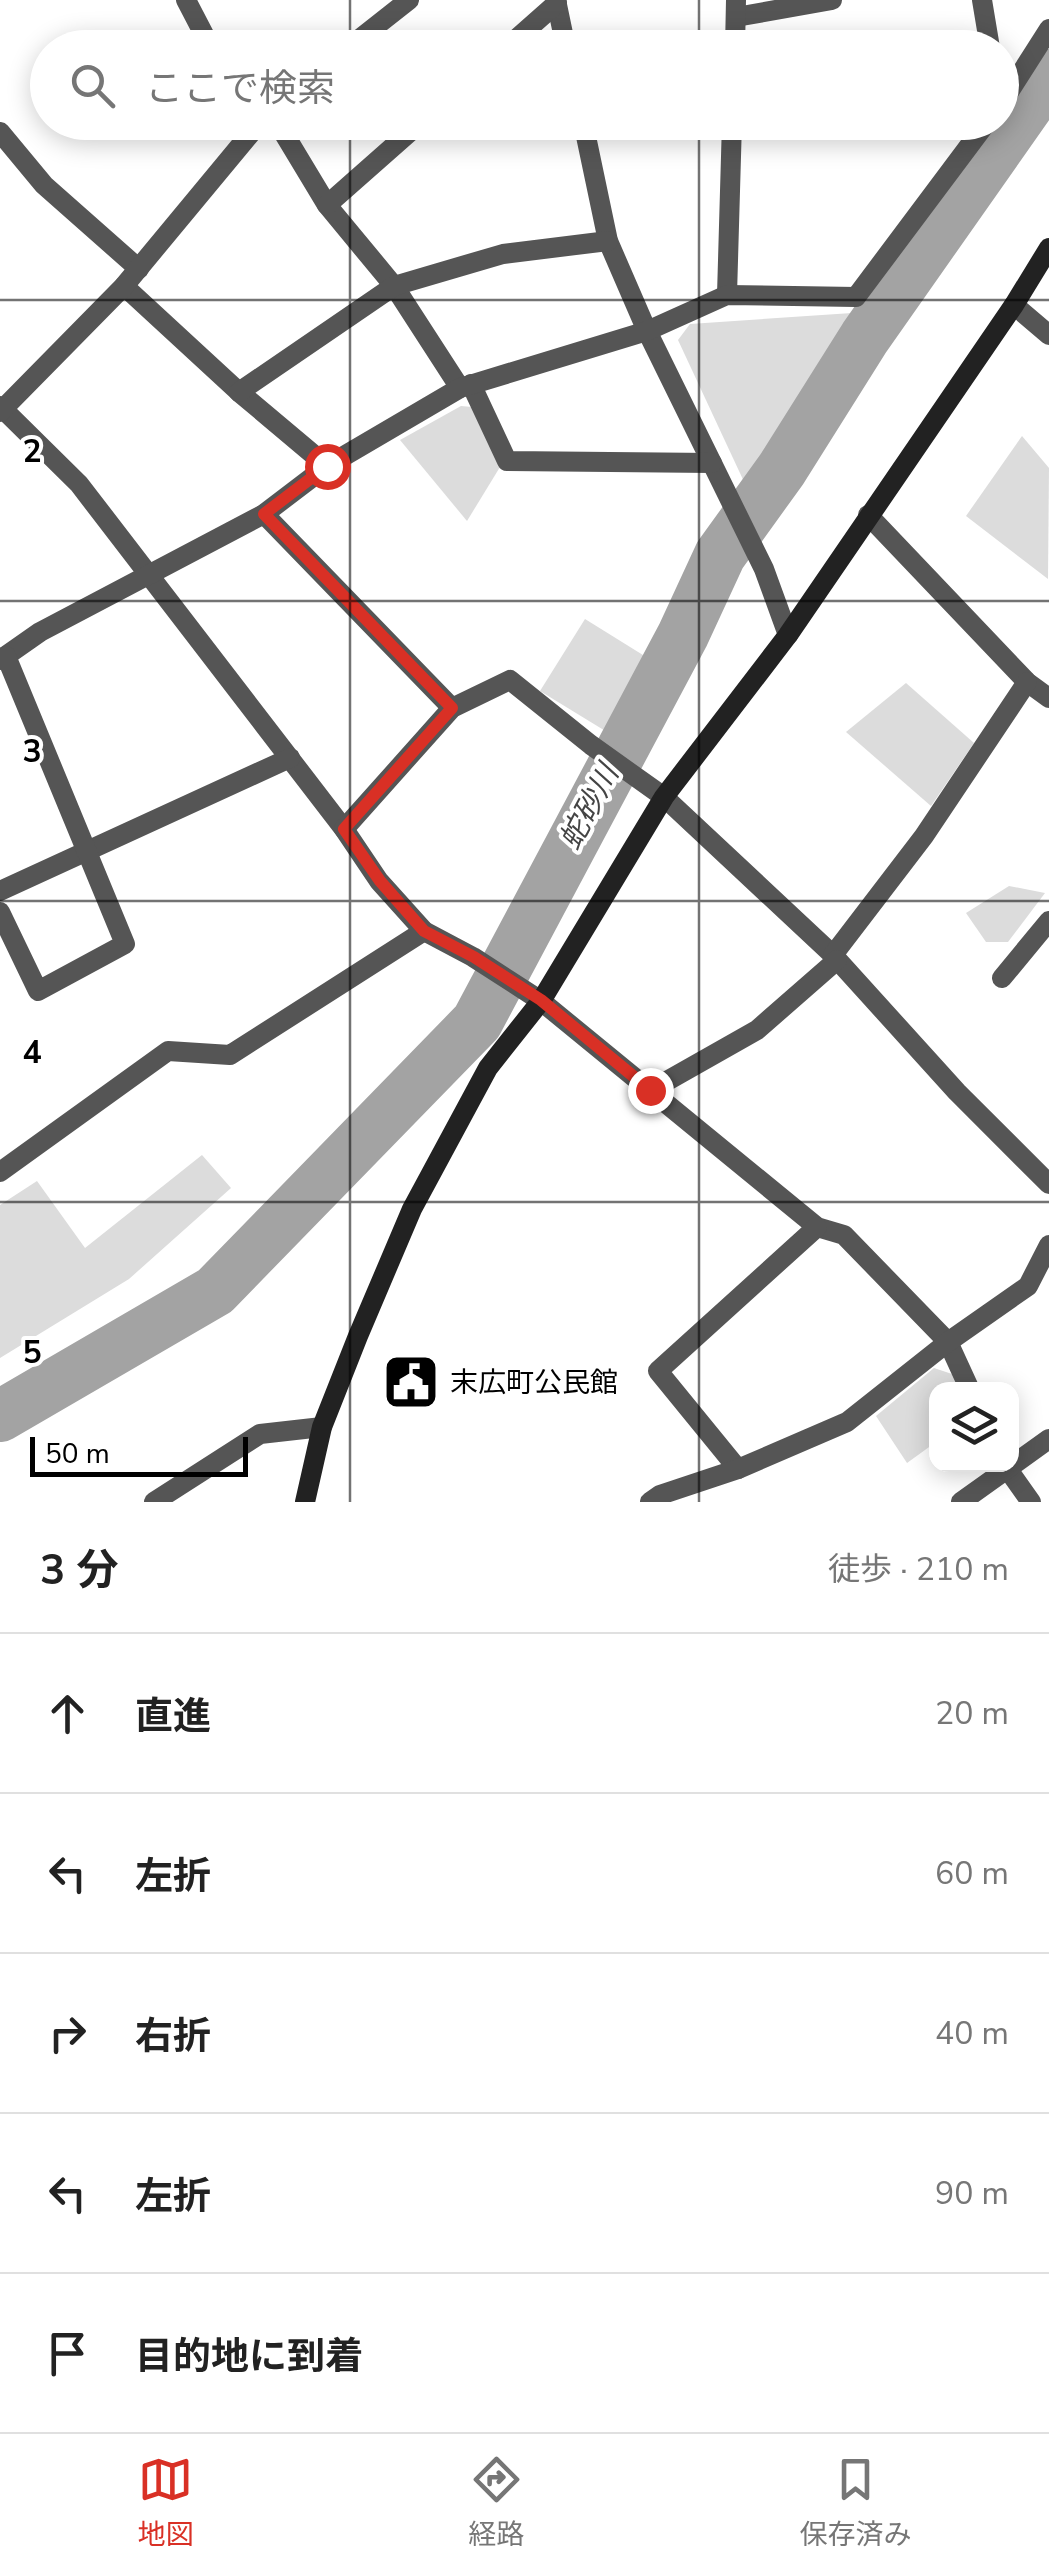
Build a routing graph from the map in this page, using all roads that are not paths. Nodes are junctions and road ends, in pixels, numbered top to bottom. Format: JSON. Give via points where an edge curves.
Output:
{"nodes":[{"id":1,"x":186,"y":0,"type":"edge"},
{"id":2,"x":408,"y":0,"type":"edge"},
{"id":3,"x":832,"y":0,"type":"edge"},
{"id":4,"x":982,"y":0,"type":"edge"},
{"id":5,"x":556,"y":2,"type":"edge"},
{"id":6,"x":736,"y":8,"type":"edge"},
{"id":7,"x":1049,"y":29,"type":"edge"},
{"id":8,"x":202,"y":30,"type":"edge"},
{"id":9,"x":370,"y":30,"type":"edge"},
{"id":10,"x":526,"y":30,"type":"edge"},
{"id":11,"x":562,"y":30,"type":"edge"},
{"id":12,"x":987,"y":30,"type":"edge"},
{"id":13,"x":1019,"y":76,"type":"edge"},
{"id":14,"x":0,"y":132,"type":"edge"},
{"id":15,"x":243,"y":140,"type":"edge"},
{"id":16,"x":288,"y":140,"type":"edge"},
{"id":17,"x":401,"y":140,"type":"edge"},
{"id":18,"x":586,"y":140,"type":"edge"},
{"id":19,"x":732,"y":140,"type":"edge"},
{"id":20,"x":974,"y":140,"type":"edge"},
{"id":21,"x":327,"y":206,"type":"junction"},
{"id":22,"x":608,"y":241,"type":"junction"},
{"id":23,"x":1049,"y":248,"type":"edge"},
{"id":24,"x":139,"y":268,"type":"junction"},
{"id":25,"x":124,"y":286,"type":"junction"},
{"id":26,"x":394,"y":286,"type":"junction"},
{"id":27,"x":728,"y":295,"type":"junction"},
{"id":28,"x":1014,"y":305,"type":"junction"},
{"id":29,"x":648,"y":331,"type":"junction"},
{"id":30,"x":1049,"y":335,"type":"edge"},
{"id":31,"x":465,"y":386,"type":"junction"},
{"id":32,"x":239,"y":392,"type":"junction"},
{"id":33,"x":1,"y":409,"type":"edge"},
{"id":34,"x":712,"y":463,"type":"junction"},
{"id":35,"x":327,"y":466,"type":"junction"},
{"id":36,"x":264,"y":514,"type":"junction"},
{"id":37,"x":868,"y":515,"type":"junction"},
{"id":38,"x":151,"y":575,"type":"junction"},
{"id":39,"x":788,"y":635,"type":"junction"},
{"id":40,"x":3,"y":658,"type":"edge"},
{"id":41,"x":1027,"y":682,"type":"junction"},
{"id":42,"x":1049,"y":698,"type":"edge"},
{"id":43,"x":452,"y":708,"type":"junction"},
{"id":44,"x":290,"y":758,"type":"junction"},
{"id":45,"x":664,"y":797,"type":"junction"},
{"id":46,"x":344,"y":829,"type":"junction"},
{"id":47,"x":86,"y":852,"type":"junction"},
{"id":48,"x":0,"y":891,"type":"edge"},
{"id":49,"x":0,"y":912,"type":"edge"},
{"id":50,"x":1049,"y":920,"type":"edge"},
{"id":51,"x":424,"y":931,"type":"junction"},
{"id":52,"x":835,"y":957,"type":"junction"},
{"id":53,"x":1002,"y":978,"type":"dead end"},
{"id":54,"x":541,"y":1000,"type":"junction"},
{"id":55,"x":650,"y":1090,"type":"junction"},
{"id":56,"x":0,"y":1172,"type":"edge"},
{"id":57,"x":1049,"y":1184,"type":"edge"},
{"id":58,"x":817,"y":1227,"type":"junction"},
{"id":59,"x":1049,"y":1245,"type":"edge"},
{"id":60,"x":948,"y":1342,"type":"junction"},
{"id":61,"x":966,"y":1382,"type":"edge"},
{"id":62,"x":322,"y":1427,"type":"junction"},
{"id":63,"x":1049,"y":1439,"type":"edge"},
{"id":64,"x":1019,"y":1458,"type":"edge"},
{"id":65,"x":738,"y":1470,"type":"junction"},
{"id":66,"x":999,"y":1472,"type":"edge"},
{"id":67,"x":1009,"y":1472,"type":"edge"},
{"id":68,"x":154,"y":1502,"type":"edge"},
{"id":69,"x":305,"y":1502,"type":"edge"},
{"id":70,"x":650,"y":1502,"type":"edge"},
{"id":71,"x":961,"y":1502,"type":"edge"},
{"id":72,"x":1031,"y":1502,"type":"edge"}],
"edges":[{"from":1,"to":8,"type":"street"},
{"from":2,"to":9,"type":"street"},
{"from":3,"to":6,"type":"street"},
{"from":4,"to":12,"type":"street"},
{"from":5,"to":10,"type":"street"},
{"from":5,"to":11,"type":"street"},
{"from":7,"to":13,"type":"street"},
{"from":14,"to":24,"type":"street","via":[[44,185]]},
{"from":15,"to":24,"type":"street"},
{"from":16,"to":21,"type":"street"},
{"from":17,"to":21,"type":"street"},
{"from":18,"to":22,"type":"street"},
{"from":19,"to":27,"type":"street"},
{"from":20,"to":27,"type":"street","via":[[856,297]]},
{"from":21,"to":26,"type":"street"},
{"from":22,"to":26,"type":"street","via":[[503,254]]},
{"from":22,"to":29,"type":"street"},
{"from":23,"to":28,"type":"street"},
{"from":24,"to":25,"type":"street"},
{"from":25,"to":32,"type":"street"},
{"from":25,"to":33,"type":"street"},
{"from":26,"to":31,"type":"street"},
{"from":26,"to":32,"type":"street"},
{"from":27,"to":29,"type":"street"},
{"from":28,"to":30,"type":"street"},
{"from":28,"to":37,"type":"street"},
{"from":29,"to":31,"type":"street"},
{"from":29,"to":34,"type":"street"},
{"from":31,"to":34,"type":"street","via":[[507,461]]},
{"from":31,"to":35,"type":"street"},
{"from":32,"to":35,"type":"street"},
{"from":33,"to":38,"type":"street","via":[[78,484]]},
{"from":34,"to":39,"type":"street"},
{"from":35,"to":36,"type":"street"},
{"from":36,"to":38,"type":"street"},
{"from":36,"to":43,"type":"street"},
{"from":37,"to":39,"type":"street"},
{"from":37,"to":41,"type":"street"},
{"from":38,"to":40,"type":"street"},
{"from":38,"to":44,"type":"street"},
{"from":39,"to":45,"type":"street"},
{"from":40,"to":47,"type":"street"},
{"from":41,"to":42,"type":"street"},
{"from":41,"to":52,"type":"street"},
{"from":43,"to":45,"type":"street","via":[[510,680]]},
{"from":43,"to":46,"type":"street"},
{"from":44,"to":46,"type":"street"},
{"from":44,"to":47,"type":"street"},
{"from":45,"to":52,"type":"street"},
{"from":45,"to":54,"type":"street"},
{"from":46,"to":51,"type":"street"},
{"from":47,"to":48,"type":"street"},
{"from":47,"to":49,"type":"street","via":[[125,944],[38,991]]},
{"from":50,"to":53,"type":"street"},
{"from":51,"to":54,"type":"street"},
{"from":51,"to":56,"type":"street","via":[[230,1055],[168,1052]]},
{"from":52,"to":55,"type":"street","via":[[756,1030]]},
{"from":52,"to":57,"type":"street"},
{"from":54,"to":55,"type":"street"},
{"from":54,"to":62,"type":"street","via":[[488,1068],[412,1209]]},
{"from":55,"to":58,"type":"street"},
{"from":58,"to":60,"type":"street","via":[[844,1235]]},
{"from":58,"to":65,"type":"street","via":[[658,1370]]},
{"from":59,"to":60,"type":"street","via":[[1028,1286]]},
{"from":60,"to":61,"type":"street"},
{"from":60,"to":65,"type":"street","via":[[848,1422]]},
{"from":62,"to":68,"type":"street","via":[[260,1434]]},
{"from":62,"to":69,"type":"street"},
{"from":63,"to":64,"type":"street"},
{"from":65,"to":70,"type":"street"},
{"from":66,"to":71,"type":"street"},
{"from":67,"to":72,"type":"street"}]}
